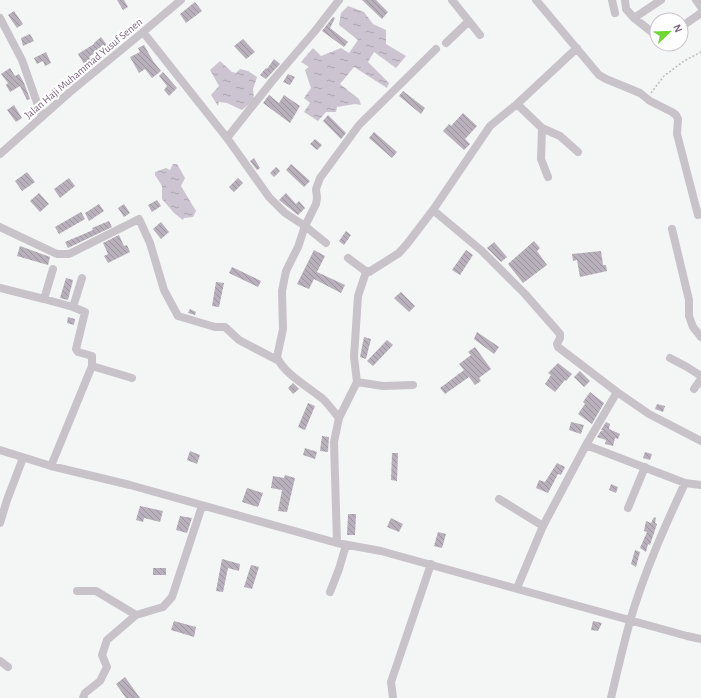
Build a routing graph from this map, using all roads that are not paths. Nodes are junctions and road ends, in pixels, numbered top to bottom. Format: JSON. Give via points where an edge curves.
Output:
{"nodes":[{"id":1,"x":181,"y":0,"type":"edge"},
{"id":2,"x":338,"y":0,"type":"edge"},
{"id":3,"x":452,"y":0,"type":"edge"},
{"id":4,"x":536,"y":0,"type":"edge"},
{"id":5,"x":612,"y":0,"type":"edge"},
{"id":6,"x":625,"y":0,"type":"edge"},
{"id":7,"x":661,"y":0,"type":"edge"},
{"id":8,"x":696,"y":0,"type":"edge"},
{"id":9,"x":701,"y":7,"type":"edge"},
{"id":10,"x":615,"y":12,"type":"dead end"},
{"id":11,"x":701,"y":13,"type":"edge"},
{"id":12,"x":0,"y":18,"type":"edge"},
{"id":13,"x":634,"y":18,"type":"junction"},
{"id":14,"x":469,"y":21,"type":"junction"},
{"id":15,"x":689,"y":21,"type":"edge"},
{"id":16,"x":649,"y":30,"type":"edge"},
{"id":17,"x":143,"y":32,"type":"junction"},
{"id":18,"x":480,"y":35,"type":"dead end"},
{"id":19,"x":446,"y":43,"type":"dead end"},
{"id":20,"x":577,"y":48,"type":"junction"},
{"id":21,"x":436,"y":49,"type":"dead end"},
{"id":22,"x":517,"y":104,"type":"junction"},
{"id":23,"x":42,"y":117,"type":"junction"},
{"id":24,"x":542,"y":128,"type":"junction"},
{"id":25,"x":227,"y":138,"type":"junction"},
{"id":26,"x":578,"y":152,"type":"dead end"},
{"id":27,"x":0,"y":154,"type":"edge"},
{"id":28,"x":548,"y":177,"type":"dead end"},
{"id":29,"x":433,"y":210,"type":"junction"},
{"id":30,"x":698,"y":216,"type":"dead end"},
{"id":31,"x":305,"y":226,"type":"junction"},
{"id":32,"x":0,"y":227,"type":"edge"},
{"id":33,"x":672,"y":229,"type":"dead end"},
{"id":34,"x":326,"y":243,"type":"dead end"},
{"id":35,"x":348,"y":258,"type":"dead end"},
{"id":36,"x":53,"y":269,"type":"dead end"},
{"id":37,"x":366,"y":272,"type":"junction"},
{"id":38,"x":82,"y":278,"type":"dead end"},
{"id":39,"x":0,"y":288,"type":"edge"},
{"id":40,"x":44,"y":299,"type":"junction"},
{"id":41,"x":73,"y":307,"type":"junction"},
{"id":42,"x":701,"y":337,"type":"edge"},
{"id":43,"x":670,"y":358,"type":"dead end"},
{"id":44,"x":279,"y":361,"type":"junction"},
{"id":45,"x":92,"y":366,"type":"junction"},
{"id":46,"x":701,"y":376,"type":"edge"},
{"id":47,"x":132,"y":378,"type":"dead end"},
{"id":48,"x":701,"y":379,"type":"edge"},
{"id":49,"x":357,"y":382,"type":"junction"},
{"id":50,"x":413,"y":385,"type":"dead end"},
{"id":51,"x":694,"y":389,"type":"dead end"},
{"id":52,"x":617,"y":392,"type":"junction"},
{"id":53,"x":339,"y":418,"type":"junction"},
{"id":54,"x":701,"y":442,"type":"edge"},
{"id":55,"x":586,"y":445,"type":"junction"},
{"id":56,"x":0,"y":450,"type":"edge"},
{"id":57,"x":22,"y":458,"type":"junction"},
{"id":58,"x":51,"y":466,"type":"junction"},
{"id":59,"x":645,"y":467,"type":"junction"},
{"id":60,"x":685,"y":483,"type":"junction"},
{"id":61,"x":701,"y":485,"type":"edge"},
{"id":62,"x":499,"y":499,"type":"dead end"},
{"id":63,"x":202,"y":506,"type":"junction"},
{"id":64,"x":628,"y":508,"type":"dead end"},
{"id":65,"x":0,"y":523,"type":"edge"},
{"id":66,"x":543,"y":526,"type":"junction"},
{"id":67,"x":337,"y":543,"type":"junction"},
{"id":68,"x":346,"y":544,"type":"junction"},
{"id":69,"x":431,"y":564,"type":"junction"},
{"id":70,"x":517,"y":588,"type":"junction"},
{"id":71,"x":77,"y":591,"type":"dead end"},
{"id":72,"x":330,"y":592,"type":"dead end"},
{"id":73,"x":136,"y":615,"type":"junction"},
{"id":74,"x":631,"y":620,"type":"junction"},
{"id":75,"x":700,"y":636,"type":"edge"},
{"id":76,"x":0,"y":661,"type":"edge"},
{"id":77,"x":8,"y":667,"type":"dead end"},
{"id":78,"x":84,"y":698,"type":"edge"},
{"id":79,"x":393,"y":698,"type":"edge"},
{"id":80,"x":611,"y":698,"type":"edge"}],
"edges":[{"from":1,"to":17,"type":"street","name":"Jalan Haji Muhammad Yusuf Senen"},
{"from":2,"to":25,"type":"street"},
{"from":3,"to":14,"type":"street"},
{"from":4,"to":20,"type":"street"},
{"from":5,"to":10,"type":"street"},
{"from":6,"to":13,"type":"street","via":[[626,9]]},
{"from":7,"to":13,"type":"street"},
{"from":8,"to":9,"type":"street"},
{"from":11,"to":15,"type":"street"},
{"from":12,"to":23,"type":"street","via":[[22,60]]},
{"from":13,"to":16,"type":"street"},
{"from":14,"to":18,"type":"street"},
{"from":14,"to":19,"type":"street"},
{"from":17,"to":23,"type":"street","name":"Jalan Haji Muhammad Yusuf Senen"},
{"from":17,"to":25,"type":"street"},
{"from":20,"to":22,"type":"street"},
{"from":20,"to":30,"type":"street","via":[[602,77],[638,92],[656,105],[672,112],[678,119],[677,134]]},
{"from":21,"to":31,"type":"street","via":[[359,125],[320,178],[316,188],[318,198]]},
{"from":22,"to":24,"type":"street"},
{"from":22,"to":29,"type":"street","via":[[485,131]]},
{"from":23,"to":27,"type":"street","name":"Jalan Haji Muhammad Yusuf Senen"},
{"from":24,"to":26,"type":"street","via":[[560,136]]},
{"from":24,"to":28,"type":"street","via":[[541,159]]},
{"from":25,"to":31,"type":"street","via":[[273,202]]},
{"from":29,"to":37,"type":"street","via":[[403,249]]},
{"from":29,"to":52,"type":"street","via":[[482,251],[526,294],[560,334],[558,347]]},
{"from":31,"to":34,"type":"street"},
{"from":31,"to":44,"type":"street","via":[[286,271],[282,291],[283,329],[277,357]]},
{"from":32,"to":44,"type":"street","via":[[57,254],[69,254],[139,219],[150,243],[164,290],[178,316],[215,327],[225,327],[239,340]]},
{"from":33,"to":42,"type":"street","via":[[689,300],[689,316],[693,328]]},
{"from":35,"to":37,"type":"street"},
{"from":36,"to":40,"type":"street"},
{"from":37,"to":49,"type":"street","via":[[358,296],[354,357]]},
{"from":38,"to":41,"type":"street"},
{"from":39,"to":40,"type":"street"},
{"from":40,"to":41,"type":"street"},
{"from":41,"to":45,"type":"street","via":[[86,313],[76,350],[92,356]]},
{"from":43,"to":46,"type":"street"},
{"from":44,"to":53,"type":"street","via":[[323,400]]},
{"from":45,"to":47,"type":"street"},
{"from":45,"to":58,"type":"street"},
{"from":48,"to":51,"type":"street"},
{"from":49,"to":50,"type":"street","via":[[383,386]]},
{"from":49,"to":53,"type":"street"},
{"from":52,"to":54,"type":"street","via":[[649,414]]},
{"from":52,"to":55,"type":"street"},
{"from":53,"to":67,"type":"street","via":[[334,442]]},
{"from":55,"to":59,"type":"street"},
{"from":55,"to":66,"type":"street"},
{"from":56,"to":57,"type":"street"},
{"from":57,"to":58,"type":"street"},
{"from":57,"to":65,"type":"street"},
{"from":58,"to":63,"type":"street"},
{"from":59,"to":60,"type":"street"},
{"from":59,"to":64,"type":"street"},
{"from":60,"to":61,"type":"street"},
{"from":60,"to":74,"type":"street","via":[[649,567]]},
{"from":62,"to":66,"type":"street"},
{"from":63,"to":67,"type":"street"},
{"from":63,"to":73,"type":"street","via":[[172,598],[164,607]]},
{"from":66,"to":70,"type":"street"},
{"from":67,"to":68,"type":"street"},
{"from":68,"to":69,"type":"street"},
{"from":68,"to":72,"type":"street"},
{"from":69,"to":70,"type":"street"},
{"from":69,"to":79,"type":"street","via":[[391,682]]},
{"from":70,"to":74,"type":"street"},
{"from":71,"to":73,"type":"street","via":[[96,591]]},
{"from":73,"to":78,"type":"street","via":[[107,640],[102,655],[107,667],[100,681],[85,693]]},
{"from":74,"to":75,"type":"street","via":[[686,636]]},
{"from":74,"to":80,"type":"street"},
{"from":76,"to":77,"type":"street"}]}
